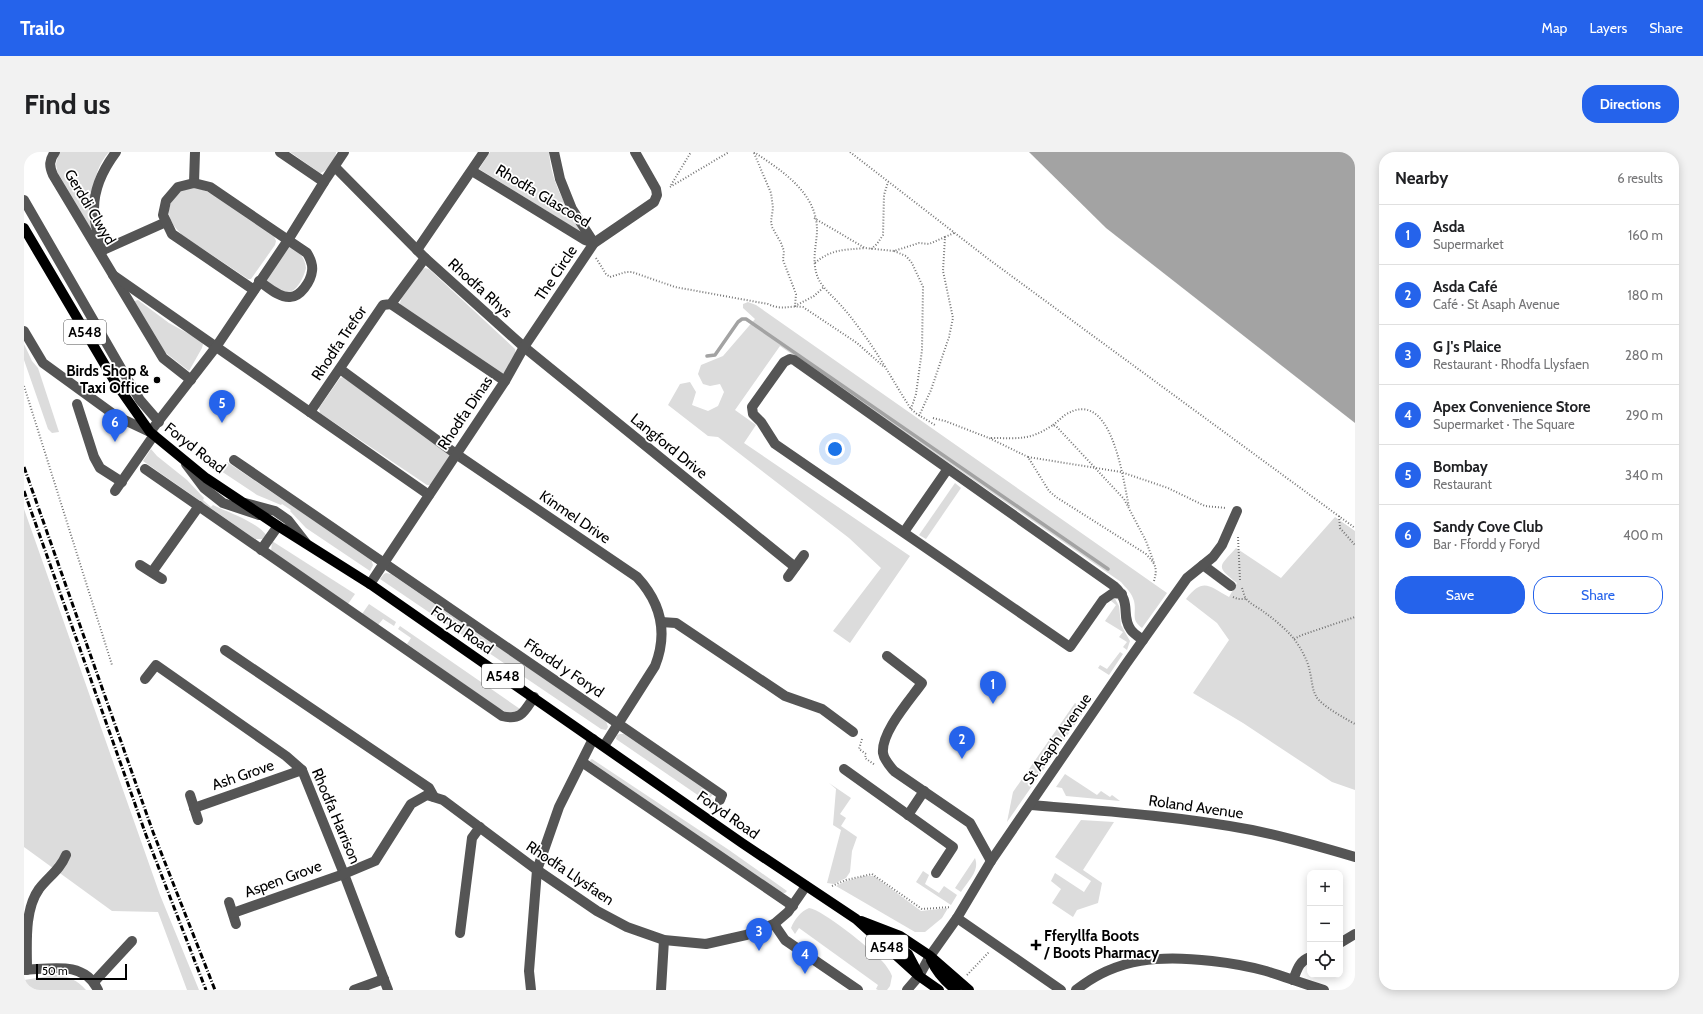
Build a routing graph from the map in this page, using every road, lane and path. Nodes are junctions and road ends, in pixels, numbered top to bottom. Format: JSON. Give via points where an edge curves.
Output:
{"nodes":[{"id":1,"x":55,"y":152,"type":"edge"},
{"id":2,"x":116,"y":152,"type":"edge"},
{"id":3,"x":195,"y":152,"type":"edge"},
{"id":4,"x":280,"y":152,"type":"edge"},
{"id":5,"x":344,"y":152,"type":"edge"},
{"id":6,"x":484,"y":152,"type":"edge"},
{"id":7,"x":554,"y":152,"type":"edge"},
{"id":8,"x":635,"y":152,"type":"edge"},
{"id":9,"x":691,"y":152,"type":"edge"},
{"id":10,"x":729,"y":152,"type":"edge"},
{"id":11,"x":754,"y":152,"type":"edge"},
{"id":12,"x":850,"y":152,"type":"edge"},
{"id":13,"x":334,"y":167,"type":"junction"},
{"id":14,"x":472,"y":171,"type":"junction"},
{"id":15,"x":888,"y":181,"type":"junction"},
{"id":16,"x":194,"y":182,"type":"junction"},
{"id":17,"x":324,"y":182,"type":"junction"},
{"id":18,"x":670,"y":187,"type":"junction"},
{"id":19,"x":657,"y":192,"type":"junction"},
{"id":20,"x":24,"y":200,"type":"edge"},
{"id":21,"x":814,"y":218,"type":"junction"},
{"id":22,"x":166,"y":222,"type":"junction"},
{"id":23,"x":24,"y":228,"type":"edge"},
{"id":24,"x":954,"y":233,"type":"junction"},
{"id":25,"x":945,"y":237,"type":"junction"},
{"id":26,"x":288,"y":240,"type":"junction"},
{"id":27,"x":592,"y":246,"type":"junction"},
{"id":28,"x":865,"y":248,"type":"junction"},
{"id":29,"x":871,"y":249,"type":"junction"},
{"id":30,"x":417,"y":250,"type":"junction"},
{"id":31,"x":894,"y":251,"type":"junction"},
{"id":32,"x":102,"y":254,"type":"junction"},
{"id":33,"x":425,"y":258,"type":"junction"},
{"id":34,"x":815,"y":263,"type":"junction"},
{"id":35,"x":113,"y":275,"type":"junction"},
{"id":36,"x":257,"y":285,"type":"junction"},
{"id":37,"x":824,"y":288,"type":"junction"},
{"id":38,"x":391,"y":304,"type":"junction"},
{"id":39,"x":795,"y":306,"type":"junction"},
{"id":40,"x":24,"y":330,"type":"edge"},
{"id":41,"x":216,"y":347,"type":"junction"},
{"id":42,"x":524,"y":347,"type":"junction"},
{"id":43,"x":340,"y":369,"type":"junction"},
{"id":44,"x":886,"y":369,"type":"junction"},
{"id":45,"x":191,"y":380,"type":"junction"},
{"id":46,"x":505,"y":381,"type":"junction"},
{"id":47,"x":24,"y":386,"type":"edge"},
{"id":48,"x":77,"y":404,"type":"dead end"},
{"id":49,"x":911,"y":409,"type":"junction"},
{"id":50,"x":310,"y":412,"type":"junction"},
{"id":51,"x":919,"y":416,"type":"junction"},
{"id":52,"x":933,"y":418,"type":"dead end"},
{"id":53,"x":159,"y":422,"type":"junction"},
{"id":54,"x":936,"y":425,"type":"dead end"},
{"id":55,"x":1053,"y":425,"type":"junction"},
{"id":56,"x":152,"y":434,"type":"junction"},
{"id":57,"x":989,"y":438,"type":"junction"},
{"id":58,"x":456,"y":454,"type":"junction"},
{"id":59,"x":181,"y":457,"type":"junction"},
{"id":60,"x":1028,"y":457,"type":"junction"},
{"id":61,"x":234,"y":460,"type":"dead end"},
{"id":62,"x":1094,"y":467,"type":"junction"},
{"id":63,"x":145,"y":469,"type":"dead end"},
{"id":64,"x":947,"y":470,"type":"junction"},
{"id":65,"x":1121,"y":472,"type":"junction"},
{"id":66,"x":122,"y":482,"type":"junction"},
{"id":67,"x":115,"y":491,"type":"dead end"},
{"id":68,"x":429,"y":495,"type":"junction"},
{"id":69,"x":243,"y":503,"type":"junction"},
{"id":70,"x":199,"y":506,"type":"junction"},
{"id":71,"x":1233,"y":510,"type":"joint"},
{"id":72,"x":1130,"y":511,"type":"junction"},
{"id":73,"x":262,"y":516,"type":"junction"},
{"id":74,"x":1339,"y":516,"type":"junction"},
{"id":75,"x":278,"y":526,"type":"junction"},
{"id":76,"x":1355,"y":528,"type":"edge"},
{"id":77,"x":904,"y":532,"type":"junction"},
{"id":78,"x":1238,"y":533,"type":"dead end"},
{"id":79,"x":1355,"y":545,"type":"edge"},
{"id":80,"x":308,"y":546,"type":"junction"},
{"id":81,"x":261,"y":550,"type":"junction"},
{"id":82,"x":804,"y":555,"type":"dead end"},
{"id":83,"x":384,"y":563,"type":"junction"},
{"id":84,"x":1155,"y":564,"type":"junction"},
{"id":85,"x":140,"y":565,"type":"dead end"},
{"id":86,"x":1203,"y":565,"type":"junction"},
{"id":87,"x":795,"y":567,"type":"junction"},
{"id":88,"x":152,"y":572,"type":"junction"},
{"id":89,"x":788,"y":577,"type":"dead end"},
{"id":90,"x":162,"y":579,"type":"dead end"},
{"id":91,"x":1154,"y":581,"type":"dead end"},
{"id":92,"x":370,"y":584,"type":"junction"},
{"id":93,"x":1230,"y":586,"type":"dead end"},
{"id":94,"x":1122,"y":594,"type":"junction"},
{"id":95,"x":1355,"y":617,"type":"edge"},
{"id":96,"x":661,"y":622,"type":"junction"},
{"id":97,"x":1294,"y":639,"type":"junction"},
{"id":98,"x":1143,"y":640,"type":"junction"},
{"id":99,"x":225,"y":650,"type":"dead end"},
{"id":100,"x":887,"y":656,"type":"dead end"},
{"id":101,"x":112,"y":665,"type":"dead end"},
{"id":102,"x":145,"y":680,"type":"dead end"},
{"id":103,"x":534,"y":698,"type":"junction"},
{"id":104,"x":844,"y":712,"type":"dead end"},
{"id":105,"x":838,"y":721,"type":"junction"},
{"id":106,"x":618,"y":723,"type":"junction"},
{"id":107,"x":1355,"y":724,"type":"edge"},
{"id":108,"x":853,"y":732,"type":"joint"},
{"id":109,"x":593,"y":739,"type":"junction"},
{"id":110,"x":604,"y":746,"type":"junction"},
{"id":111,"x":582,"y":762,"type":"junction"},
{"id":112,"x":888,"y":764,"type":"junction"},
{"id":113,"x":844,"y":769,"type":"dead end"},
{"id":114,"x":302,"y":770,"type":"junction"},
{"id":115,"x":924,"y":791,"type":"junction"},
{"id":116,"x":190,"y":795,"type":"dead end"},
{"id":117,"x":434,"y":797,"type":"junction"},
{"id":118,"x":720,"y":800,"type":"dead end"},
{"id":119,"x":1030,"y":805,"type":"junction"},
{"id":120,"x":194,"y":808,"type":"junction"},
{"id":121,"x":908,"y":814,"type":"junction"},
{"id":122,"x":198,"y":820,"type":"dead end"},
{"id":123,"x":480,"y":827,"type":"junction"},
{"id":124,"x":66,"y":855,"type":"dead end"},
{"id":125,"x":1355,"y":857,"type":"edge"},
{"id":126,"x":991,"y":861,"type":"junction"},
{"id":127,"x":537,"y":870,"type":"junction"},
{"id":128,"x":936,"y":873,"type":"dead end"},
{"id":129,"x":344,"y":874,"type":"junction"},
{"id":130,"x":806,"y":886,"type":"junction"},
{"id":131,"x":832,"y":886,"type":"dead end"},
{"id":132,"x":228,"y":902,"type":"dead end"},
{"id":133,"x":964,"y":905,"type":"junction"},
{"id":134,"x":793,"y":906,"type":"junction"},
{"id":135,"x":233,"y":913,"type":"junction"},
{"id":136,"x":957,"y":918,"type":"junction"},
{"id":137,"x":856,"y":919,"type":"junction"},
{"id":138,"x":236,"y":924,"type":"dead end"},
{"id":139,"x":774,"y":924,"type":"junction"},
{"id":140,"x":460,"y":933,"type":"dead end"},
{"id":141,"x":1355,"y":934,"type":"edge"},
{"id":142,"x":664,"y":940,"type":"junction"},
{"id":143,"x":132,"y":941,"type":"dead end"},
{"id":144,"x":1342,"y":942,"type":"edge"},
{"id":145,"x":995,"y":944,"type":"junction"},
{"id":146,"x":930,"y":956,"type":"junction"},
{"id":147,"x":1307,"y":958,"type":"edge"},
{"id":148,"x":25,"y":970,"type":"edge"},
{"id":149,"x":919,"y":976,"type":"junction"},
{"id":150,"x":384,"y":979,"type":"junction"},
{"id":151,"x":1293,"y":980,"type":"junction"},
{"id":152,"x":96,"y":986,"type":"edge"},
{"id":153,"x":959,"y":986,"type":"edge"},
{"id":154,"x":354,"y":990,"type":"edge"},
{"id":155,"x":388,"y":990,"type":"edge"},
{"id":156,"x":531,"y":990,"type":"edge"},
{"id":157,"x":661,"y":990,"type":"edge"},
{"id":158,"x":858,"y":990,"type":"edge"},
{"id":159,"x":907,"y":990,"type":"edge"},
{"id":160,"x":939,"y":990,"type":"edge"},
{"id":161,"x":969,"y":990,"type":"edge"},
{"id":162,"x":1061,"y":990,"type":"edge"},
{"id":163,"x":1076,"y":990,"type":"edge"},
{"id":164,"x":1324,"y":990,"type":"edge"}],
"edges":[{"from":1,"to":32,"type":"street","name":"Gerddi Clwyd","via":[[50,159],[53,175]]},
{"from":2,"to":32,"type":"street","via":[[106,166],[97,188],[94,209]]},
{"from":3,"to":16,"type":"street"},
{"from":4,"to":17,"type":"street"},
{"from":5,"to":13,"type":"street"},
{"from":6,"to":14,"type":"street","name":"Rhodfa Glascoed"},
{"from":7,"to":27,"type":"street","name":"Rhodfa Glascoed","via":[[560,179]]},
{"from":8,"to":19,"type":"street"},
{"from":9,"to":18,"type":"path"},
{"from":10,"to":18,"type":"path"},
{"from":11,"to":21,"type":"path","via":[[800,186],[806,193]]},
{"from":11,"to":39,"type":"path","via":[[771,193],[772,228],[784,251],[783,260],[796,294]]},
{"from":12,"to":15,"type":"path"},
{"from":13,"to":17,"type":"street"},
{"from":13,"to":30,"type":"street","name":"Rhodfa Rhys"},
{"from":14,"to":27,"type":"street","name":"Rhodfa Glascoed"},
{"from":14,"to":30,"type":"street"},
{"from":15,"to":24,"type":"path"},
{"from":15,"to":29,"type":"path","via":[[884,195],[883,235],[878,244]]},
{"from":16,"to":22,"type":"street","via":[[178,187],[166,201],[163,215]]},
{"from":16,"to":26,"type":"street","via":[[210,187]]},
{"from":17,"to":26,"type":"street"},
{"from":18,"to":19,"type":"path"},
{"from":19,"to":27,"type":"street","name":"The Circle","via":[[654,202]]},
{"from":20,"to":53,"type":"street","via":[[140,400]]},
{"from":21,"to":28,"type":"path"},
{"from":21,"to":34,"type":"path","via":[[817,230]]},
{"from":22,"to":32,"type":"street"},
{"from":22,"to":36,"type":"street","via":[[172,234]]},
{"from":23,"to":56,"type":"main road","number":"A548","via":[[115,382]]},
{"from":24,"to":25,"type":"path"},
{"from":24,"to":74,"type":"path"},
{"from":25,"to":31,"type":"path","via":[[929,244],[919,243]]},
{"from":25,"to":51,"type":"path","via":[[943,271],[953,318],[931,390]]},
{"from":26,"to":36,"type":"street"},
{"from":26,"to":36,"type":"street","via":[[307,253],[310,259],[313,270],[306,285],[291,298]]},
{"from":27,"to":39,"type":"path","via":[[610,277],[632,272],[675,288],[768,304],[776,308]]},
{"from":27,"to":42,"type":"street","name":"The Circle"},
{"from":28,"to":29,"type":"path"},
{"from":28,"to":34,"type":"path","via":[[836,250],[822,256]]},
{"from":29,"to":31,"type":"path"},
{"from":30,"to":33,"type":"street","name":"Rhodfa Rhys"},
{"from":31,"to":49,"type":"path","via":[[906,256],[912,263],[923,287],[922,350],[916,394]]},
{"from":32,"to":35,"type":"street","name":"Gerddi Clwyd"},
{"from":33,"to":38,"type":"street","name":"Rhodfa Trefor"},
{"from":33,"to":42,"type":"street","name":"Rhodfa Rhys"},
{"from":34,"to":37,"type":"path","via":[[818,278]]},
{"from":35,"to":41,"type":"street","name":"Gerddi Clwyd"},
{"from":35,"to":45,"type":"street","name":"Gerddi Clwyd","via":[[163,358]]},
{"from":36,"to":41,"type":"street"},
{"from":37,"to":39,"type":"path"},
{"from":37,"to":44,"type":"path","via":[[850,316]]},
{"from":38,"to":43,"type":"street","name":"Rhodfa Trefor","via":[[382,305]]},
{"from":38,"to":46,"type":"street"},
{"from":39,"to":44,"type":"path","via":[[803,307],[850,338]]},
{"from":40,"to":56,"type":"street","via":[[43,363],[116,416]]},
{"from":41,"to":45,"type":"street"},
{"from":41,"to":50,"type":"street"},
{"from":42,"to":46,"type":"street","name":"Rhodfa Dinas"},
{"from":42,"to":87,"type":"street","name":"Langford Drive"},
{"from":43,"to":50,"type":"street","name":"Rhodfa Trefor"},
{"from":43,"to":58,"type":"street","name":"Kinmel Drive"},
{"from":44,"to":49,"type":"path"},
{"from":45,"to":53,"type":"street"},
{"from":46,"to":58,"type":"street","name":"Rhodfa Dinas"},
{"from":47,"to":101,"type":"path"},
{"from":48,"to":66,"type":"street","via":[[100,468]]},
{"from":49,"to":51,"type":"path"},
{"from":50,"to":68,"type":"street"},
{"from":51,"to":54,"type":"path"},
{"from":52,"to":57,"type":"path"},
{"from":53,"to":56,"type":"street"},
{"from":55,"to":57,"type":"path","via":[[1039,434],[1026,438]]},
{"from":55,"to":62,"type":"path"},
{"from":55,"to":65,"type":"path","via":[[1066,414],[1079,410],[1098,415],[1109,431]]},
{"from":56,"to":59,"type":"main road","name":"Foryd Road","number":"A548"},
{"from":56,"to":66,"type":"street"},
{"from":57,"to":60,"type":"path"},
{"from":58,"to":68,"type":"street","name":"Rhodfa Dinas"},
{"from":58,"to":96,"type":"street","name":"Kinmel Drive","via":[[637,577],[654,600]]},
{"from":59,"to":69,"type":"main road","name":"Foryd Road","number":"A548"},
{"from":59,"to":73,"type":"street","via":[[204,488],[224,503]]},
{"from":60,"to":62,"type":"path"},
{"from":60,"to":84,"type":"path","via":[[1049,491],[1056,497],[1146,554]]},
{"from":61,"to":83,"type":"street","name":"Ffordd y Foryd"},
{"from":62,"to":65,"type":"path"},
{"from":62,"to":72,"type":"path","via":[[1124,499]]},
{"from":63,"to":70,"type":"street"},
{"from":64,"to":77,"type":"street"},
{"from":64,"to":77,"type":"street","via":[[794,360],[784,362],[752,407],[753,414],[775,444]]},
{"from":64,"to":94,"type":"street"},
{"from":65,"to":71,"type":"path","via":[[1168,488],[1206,506]]},
{"from":65,"to":72,"type":"path"},
{"from":66,"to":67,"type":"street"},
{"from":68,"to":83,"type":"street","name":"Rhodfa Dinas"},
{"from":69,"to":73,"type":"main road","name":"Foryd Road","number":"A548"},
{"from":69,"to":80,"type":"street","via":[[275,511],[288,520]]},
{"from":70,"to":81,"type":"street"},
{"from":70,"to":88,"type":"street"},
{"from":71,"to":86,"type":"street","name":"St Asaph Avenue","via":[[1222,545]]},
{"from":72,"to":84,"type":"path"},
{"from":73,"to":75,"type":"main road","name":"Foryd Road","number":"A548"},
{"from":74,"to":76,"type":"path"},
{"from":74,"to":79,"type":"path","via":[[1340,528]]},
{"from":75,"to":80,"type":"main road","name":"Foryd Road","number":"A548"},
{"from":75,"to":81,"type":"street"},
{"from":77,"to":94,"type":"street","via":[[1070,647],[1103,600],[1113,593]]},
{"from":78,"to":97,"type":"path","via":[[1239,572],[1245,598]]},
{"from":80,"to":92,"type":"main road","name":"Foryd Road","number":"A548"},
{"from":81,"to":103,"type":"street","via":[[502,716],[511,719],[521,716]]},
{"from":82,"to":87,"type":"street"},
{"from":83,"to":92,"type":"street","name":"Rhodfa Dinas"},
{"from":83,"to":106,"type":"street","name":"Ffordd y Foryd"},
{"from":84,"to":91,"type":"path","via":[[1157,572]]},
{"from":85,"to":88,"type":"street"},
{"from":86,"to":93,"type":"street"},
{"from":86,"to":98,"type":"street","name":"St Asaph Avenue","via":[[1187,578]]},
{"from":87,"to":89,"type":"street"},
{"from":88,"to":90,"type":"street"},
{"from":92,"to":103,"type":"main road","name":"Foryd Road","number":"A548"},
{"from":94,"to":98,"type":"street","via":[[1130,629]]},
{"from":95,"to":97,"type":"path"},
{"from":96,"to":105,"type":"street","via":[[676,623],[728,664],[785,696],[822,709]]},
{"from":96,"to":106,"type":"street","name":"Kinmel Drive","via":[[660,653],[655,666]]},
{"from":97,"to":107,"type":"path","via":[[1310,670],[1316,697],[1342,718]]},
{"from":98,"to":119,"type":"street","name":"St Asaph Avenue"},
{"from":99,"to":117,"type":"street","via":[[429,788]]},
{"from":100,"to":112,"type":"street","via":[[922,683],[887,733],[883,754]]},
{"from":102,"to":114,"type":"street","name":"Rhodfa Harrison","via":[[156,665],[286,756]]},
{"from":103,"to":109,"type":"main road","name":"Foryd Road","number":"A548"},
{"from":104,"to":105,"type":"street"},
{"from":105,"to":108,"type":"street"},
{"from":106,"to":110,"type":"street","name":"Kinmel Drive"},
{"from":106,"to":118,"type":"street","name":"Ffordd y Foryd","via":[[722,795]]},
{"from":108,"to":112,"type":"path","via":[[862,739],[859,749],[866,754],[865,758],[880,768]]},
{"from":109,"to":110,"type":"main road","name":"Foryd Road","number":"A548"},
{"from":109,"to":111,"type":"street"},
{"from":110,"to":130,"type":"main road","name":"Foryd Road","number":"A548"},
{"from":111,"to":127,"type":"street","via":[[559,807]]},
{"from":111,"to":134,"type":"street"},
{"from":112,"to":115,"type":"street"},
{"from":113,"to":121,"type":"street"},
{"from":114,"to":120,"type":"street","name":"Ash Grove"},
{"from":114,"to":129,"type":"street","name":"Rhodfa Harrison"},
{"from":115,"to":121,"type":"street"},
{"from":115,"to":126,"type":"street","via":[[970,823]]},
{"from":116,"to":120,"type":"street"},
{"from":117,"to":123,"type":"street","name":"Rhodfa Llysfaen","via":[[443,800]]},
{"from":117,"to":129,"type":"street","via":[[427,795],[411,804],[375,861]]},
{"from":119,"to":125,"type":"street","name":"Roland Avenue","via":[[1105,811],[1254,830]]},
{"from":119,"to":126,"type":"street","name":"St Asaph Avenue"},
{"from":120,"to":122,"type":"street"},
{"from":121,"to":128,"type":"street","via":[[953,847]]},
{"from":123,"to":127,"type":"street","name":"Rhodfa Llysfaen"},
{"from":123,"to":140,"type":"street","via":[[472,838]]},
{"from":124,"to":148,"type":"street","via":[[62,865],[38,889],[31,900],[26,923]]},
{"from":126,"to":133,"type":"street","name":"St Asaph Avenue"},
{"from":127,"to":142,"type":"street","name":"Rhodfa Llysfaen","via":[[597,911],[627,927]]},
{"from":127,"to":156,"type":"street","via":[[529,971]]},
{"from":129,"to":135,"type":"street","name":"Aspen Grove"},
{"from":129,"to":150,"type":"street","name":"Rhodfa Harrison"},
{"from":130,"to":134,"type":"street","name":"Rhodfa Llysfaen"},
{"from":130,"to":137,"type":"main road","name":"Foryd Road","number":"A548"},
{"from":131,"to":133,"type":"path","via":[[872,874],[922,909]]},
{"from":132,"to":135,"type":"street","name":"Aspen Grove"},
{"from":133,"to":136,"type":"street","name":"St Asaph Avenue"},
{"from":134,"to":139,"type":"street","name":"Rhodfa Llysfaen"},
{"from":135,"to":138,"type":"street","name":"Aspen Grove"},
{"from":136,"to":145,"type":"street"},
{"from":136,"to":146,"type":"street","name":"St Asaph Avenue"},
{"from":137,"to":146,"type":"main road","name":"Foryd Road","number":"A548","via":[[900,936]]},
{"from":137,"to":149,"type":"main road","via":[[903,950]]},
{"from":139,"to":142,"type":"street","name":"Rhodfa Llysfaen","via":[[746,935],[706,944]]},
{"from":139,"to":158,"type":"street","via":[[785,940]]},
{"from":141,"to":144,"type":"street"},
{"from":142,"to":157,"type":"street"},
{"from":143,"to":152,"type":"street"},
{"from":145,"to":153,"type":"path"},
{"from":145,"to":162,"type":"street"},
{"from":146,"to":149,"type":"street","name":"St Asaph Avenue"},
{"from":146,"to":153,"type":"main road","via":[[938,973],[946,982]]},
{"from":147,"to":151,"type":"street","via":[[1298,965]]},
{"from":148,"to":152,"type":"street","via":[[68,968],[80,973]]},
{"from":149,"to":159,"type":"street","name":"St Asaph Avenue"},
{"from":149,"to":160,"type":"main road","number":"A548"},
{"from":150,"to":154,"type":"street"},
{"from":150,"to":155,"type":"street","name":"Rhodfa Harrison"},
{"from":151,"to":163,"type":"street","via":[[1233,964],[1165,957],[1118,966]]},
{"from":151,"to":164,"type":"street"},
{"from":153,"to":161,"type":"main road"}]}
